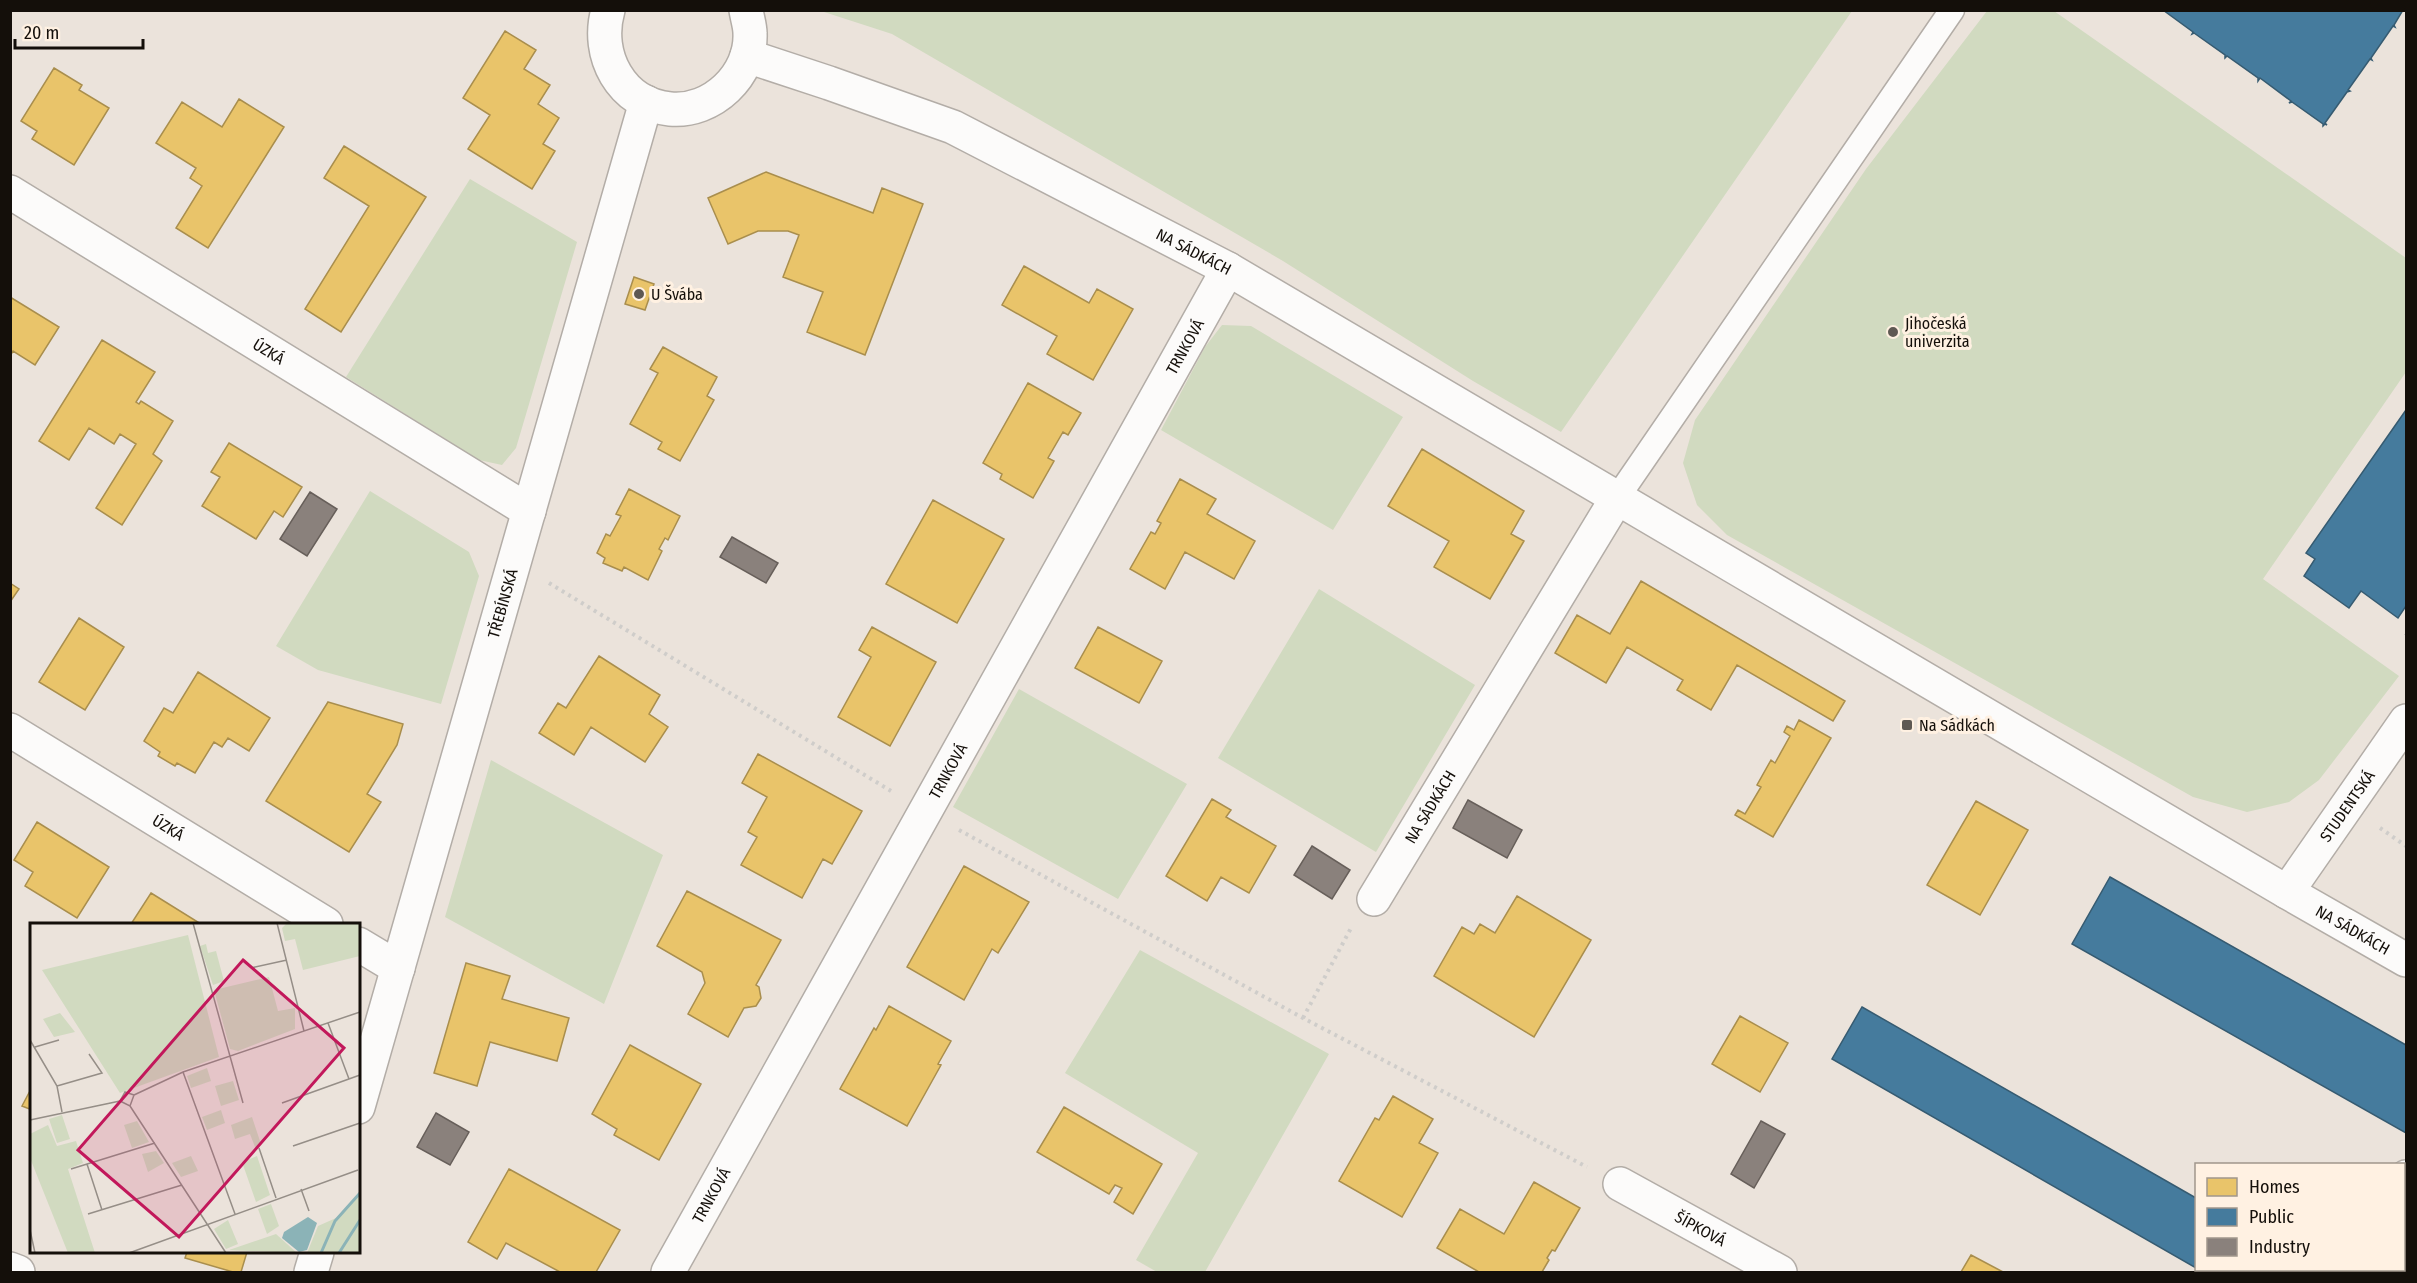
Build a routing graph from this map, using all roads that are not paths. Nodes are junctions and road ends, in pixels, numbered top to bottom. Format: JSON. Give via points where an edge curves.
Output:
{"nodes":[{"id":1,"x":608,"y":10,"type":"edge"},
{"id":2,"x":746,"y":10,"type":"edge"},
{"id":3,"x":1952,"y":10,"type":"edge"},
{"id":4,"x":747,"y":56,"type":"junction"},
{"id":5,"x":646,"y":102,"type":"junction"},
{"id":6,"x":10,"y":192,"type":"edge"},
{"id":7,"x":1228,"y":269,"type":"junction"},
{"id":8,"x":1617,"y":498,"type":"junction"},
{"id":9,"x":529,"y":511,"type":"junction"},
{"id":10,"x":2406,"y":721,"type":"edge"},
{"id":11,"x":10,"y":730,"type":"edge"},
{"id":12,"x":2286,"y":892,"type":"junction"},
{"id":13,"x":1364,"y":910,"type":"road end"},
{"id":14,"x":324,"y":923,"type":"edge"},
{"id":15,"x":360,"y":945,"type":"edge"},
{"id":16,"x":2406,"y":960,"type":"edge"},
{"id":17,"x":398,"y":968,"type":"junction"},
{"id":18,"x":360,"y":1100,"type":"edge"},
{"id":19,"x":1620,"y":1184,"type":"road end"},
{"id":20,"x":316,"y":1253,"type":"edge"},
{"id":21,"x":10,"y":1269,"type":"edge"},
{"id":22,"x":18,"y":1272,"type":"edge"},
{"id":23,"x":311,"y":1272,"type":"edge"},
{"id":24,"x":668,"y":1272,"type":"edge"},
{"id":25,"x":1780,"y":1272,"type":"edge"}],
"edges":[{"from":1,"to":5,"type":"street","via":[[603,33],[614,74]]},
{"from":2,"to":4,"type":"street","via":[[750,33]]},
{"from":3,"to":8,"type":"lane"},
{"from":4,"to":5,"type":"street","via":[[736,79],[718,96],[695,107],[670,109]]},
{"from":4,"to":7,"type":"street","name":"NA SÁDKÁCH","via":[[953,127]]},
{"from":5,"to":9,"type":"street","name":"TŘEBÍNSKÁ"},
{"from":6,"to":9,"type":"street","name":"ÚZKÁ"},
{"from":7,"to":8,"type":"street","name":"NA SÁDKÁCH"},
{"from":7,"to":24,"type":"street","name":"TRNKOVÁ"},
{"from":8,"to":12,"type":"street","name":"NA SÁDKÁCH"},
{"from":8,"to":13,"type":"street","name":"NA SÁDKÁCH"},
{"from":9,"to":17,"type":"street","name":"TŘEBÍNSKÁ"},
{"from":10,"to":12,"type":"street","name":"STUDENTSKÁ"},
{"from":11,"to":14,"type":"street","name":"ÚZKÁ"},
{"from":12,"to":16,"type":"street","name":"NA SÁDKÁCH"},
{"from":15,"to":17,"type":"street"},
{"from":17,"to":18,"type":"street","name":"TŘEBÍNSKÁ"},
{"from":19,"to":25,"type":"street","name":"ŠÍPKOVÁ"},
{"from":20,"to":23,"type":"street"},
{"from":21,"to":22,"type":"street"}]}
